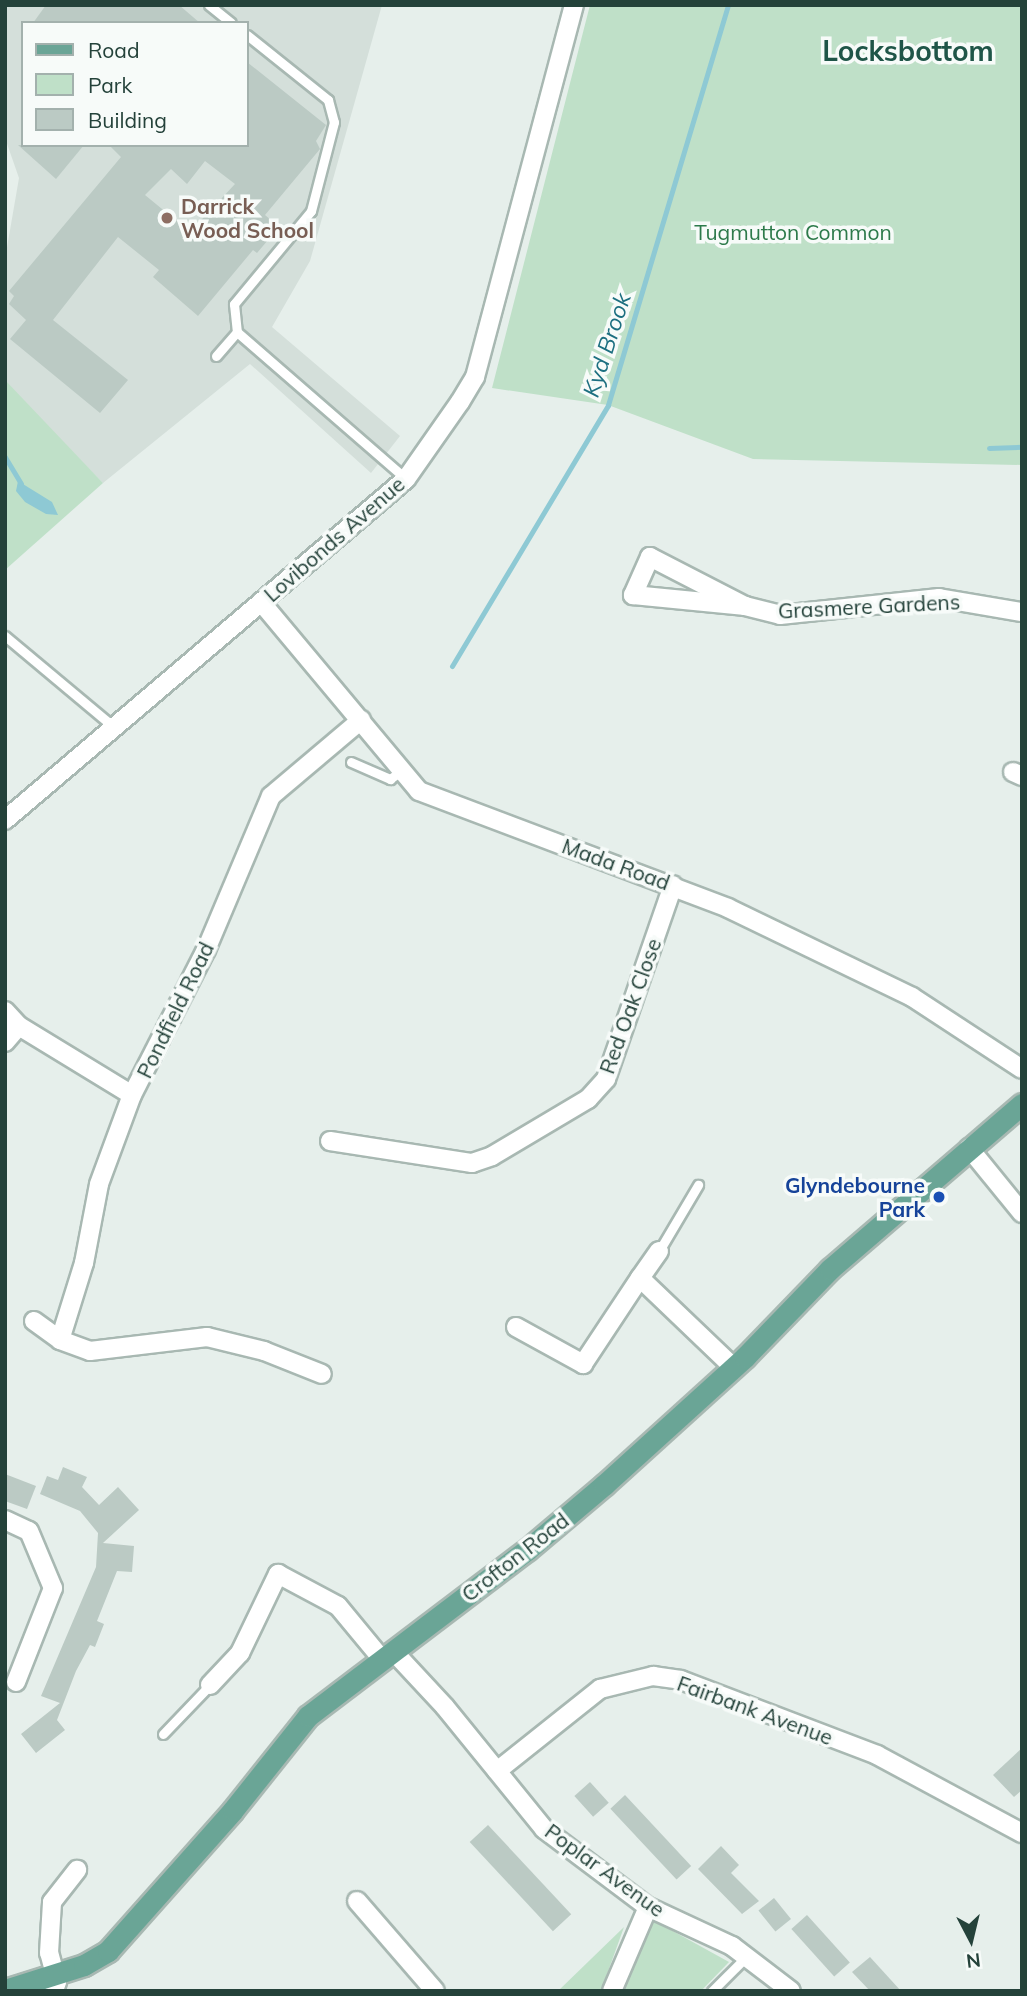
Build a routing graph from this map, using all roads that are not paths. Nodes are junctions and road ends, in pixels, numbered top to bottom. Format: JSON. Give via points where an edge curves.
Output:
{"nodes":[{"id":1,"x":209,"y":5,"type":"edge"},
{"id":2,"x":574,"y":5,"type":"edge"},
{"id":3,"x":229,"y":21,"type":"edge"},
{"id":4,"x":248,"y":36,"type":"edge"},
{"id":5,"x":237,"y":332,"type":"junction"},
{"id":6,"x":216,"y":356,"type":"dead end"},
{"id":7,"x":406,"y":479,"type":"junction"},
{"id":8,"x":261,"y":602,"type":"junction"},
{"id":9,"x":745,"y":606,"type":"junction"},
{"id":10,"x":1022,"y":612,"type":"edge"},
{"id":11,"x":5,"y":636,"type":"edge"},
{"id":12,"x":361,"y":720,"type":"junction"},
{"id":13,"x":114,"y":727,"type":"junction"},
{"id":14,"x":351,"y":762,"type":"dead end"},
{"id":15,"x":402,"y":770,"type":"junction"},
{"id":16,"x":5,"y":820,"type":"edge"},
{"id":17,"x":673,"y":885,"type":"junction"},
{"id":18,"x":5,"y":1011,"type":"edge"},
{"id":19,"x":19,"y":1026,"type":"junction"},
{"id":20,"x":5,"y":1042,"type":"edge"},
{"id":21,"x":1022,"y":1069,"type":"edge"},
{"id":22,"x":132,"y":1095,"type":"junction"},
{"id":23,"x":1022,"y":1104,"type":"edge"},
{"id":24,"x":330,"y":1141,"type":"dead end"},
{"id":25,"x":969,"y":1148,"type":"junction"},
{"id":26,"x":698,"y":1185,"type":"dead end"},
{"id":27,"x":1022,"y":1213,"type":"edge"},
{"id":28,"x":659,"y":1251,"type":"joint"},
{"id":29,"x":640,"y":1278,"type":"junction"},
{"id":30,"x":34,"y":1321,"type":"dead end"},
{"id":31,"x":516,"y":1327,"type":"dead end"},
{"id":32,"x":60,"y":1340,"type":"junction"},
{"id":33,"x":733,"y":1367,"type":"junction"},
{"id":34,"x":322,"y":1374,"type":"dead end"},
{"id":35,"x":5,"y":1520,"type":"edge"},
{"id":36,"x":387,"y":1655,"type":"junction"},
{"id":37,"x":16,"y":1682,"type":"dead end"},
{"id":38,"x":210,"y":1685,"type":"joint"},
{"id":39,"x":163,"y":1734,"type":"dead end"},
{"id":40,"x":497,"y":1771,"type":"junction"},
{"id":41,"x":1022,"y":1833,"type":"edge"},
{"id":42,"x":77,"y":1870,"type":"dead end"},
{"id":43,"x":357,"y":1901,"type":"dead end"},
{"id":44,"x":648,"y":1907,"type":"junction"},
{"id":45,"x":746,"y":1956,"type":"junction"},
{"id":46,"x":55,"y":1983,"type":"edge"},
{"id":47,"x":5,"y":1990,"type":"edge"},
{"id":48,"x":435,"y":1991,"type":"edge"},
{"id":49,"x":612,"y":1991,"type":"edge"},
{"id":50,"x":712,"y":1991,"type":"edge"},
{"id":51,"x":791,"y":1991,"type":"edge"}],
"edges":[{"from":1,"to":3,"type":"lane"},
{"from":2,"to":7,"type":"street","name":"Lovibonds Avenue","via":[[475,377]]},
{"from":4,"to":5,"type":"lane","via":[[328,100],[334,122],[311,211],[234,304]]},
{"from":5,"to":6,"type":"lane"},
{"from":5,"to":7,"type":"lane"},
{"from":7,"to":8,"type":"street","name":"Lovibonds Avenue"},
{"from":8,"to":12,"type":"street","name":"Mada Road"},
{"from":8,"to":13,"type":"street","name":"Lovibonds Avenue"},
{"from":9,"to":9,"type":"street","name":"Grasmere Gardens","via":[[633,595],[650,557]]},
{"from":9,"to":10,"type":"street","name":"Grasmere Gardens","via":[[780,615],[939,598]]},
{"from":11,"to":13,"type":"lane"},
{"from":12,"to":15,"type":"street","name":"Mada Road"},
{"from":12,"to":22,"type":"street","name":"Pondfield Road","via":[[271,796],[206,950]]},
{"from":13,"to":16,"type":"street","name":"Lovibonds Avenue"},
{"from":14,"to":15,"type":"lane","via":[[390,779]]},
{"from":15,"to":17,"type":"street","name":"Mada Road","via":[[419,791]]},
{"from":17,"to":21,"type":"street","name":"Mada Road","via":[[912,997]]},
{"from":17,"to":24,"type":"street","name":"Red Oak Close","via":[[606,1079],[588,1099],[492,1156],[471,1163]]},
{"from":18,"to":19,"type":"street"},
{"from":19,"to":20,"type":"street"},
{"from":19,"to":22,"type":"street"},
{"from":22,"to":32,"type":"street","name":"Pondfield Road","via":[[99,1184],[84,1263]]},
{"from":23,"to":25,"type":"main road","name":"Crofton Road"},
{"from":25,"to":27,"type":"street"},
{"from":25,"to":33,"type":"main road","name":"Crofton Road","via":[[830,1269]]},
{"from":26,"to":28,"type":"lane"},
{"from":28,"to":29,"type":"street"},
{"from":29,"to":31,"type":"street","via":[[583,1364]]},
{"from":29,"to":33,"type":"street"},
{"from":30,"to":32,"type":"street"},
{"from":32,"to":34,"type":"street","via":[[90,1351],[112,1351],[207,1337],[264,1351]]},
{"from":33,"to":36,"type":"main road","name":"Crofton Road","via":[[537,1542]]},
{"from":35,"to":37,"type":"street","via":[[29,1531],[53,1588]]},
{"from":36,"to":38,"type":"street","name":"Poplar Avenue","via":[[338,1606],[278,1574],[240,1653]]},
{"from":36,"to":40,"type":"street","name":"Poplar Avenue"},
{"from":36,"to":46,"type":"main road","name":"Crofton Road","via":[[308,1716],[233,1810],[107,1951]]},
{"from":38,"to":39,"type":"lane"},
{"from":40,"to":41,"type":"street","name":"Fairbank Avenue","via":[[600,1689],[653,1676],[681,1680],[877,1755]]},
{"from":40,"to":44,"type":"street","name":"Poplar Avenue","via":[[544,1829]]},
{"from":42,"to":46,"type":"street","via":[[52,1902],[49,1954]]},
{"from":43,"to":48,"type":"street"},
{"from":44,"to":45,"type":"street","name":"Poplar Avenue"},
{"from":44,"to":49,"type":"street"},
{"from":45,"to":50,"type":"lane"},
{"from":45,"to":51,"type":"street","name":"Poplar Avenue"},
{"from":46,"to":47,"type":"main road","name":"Crofton Road"}]}
